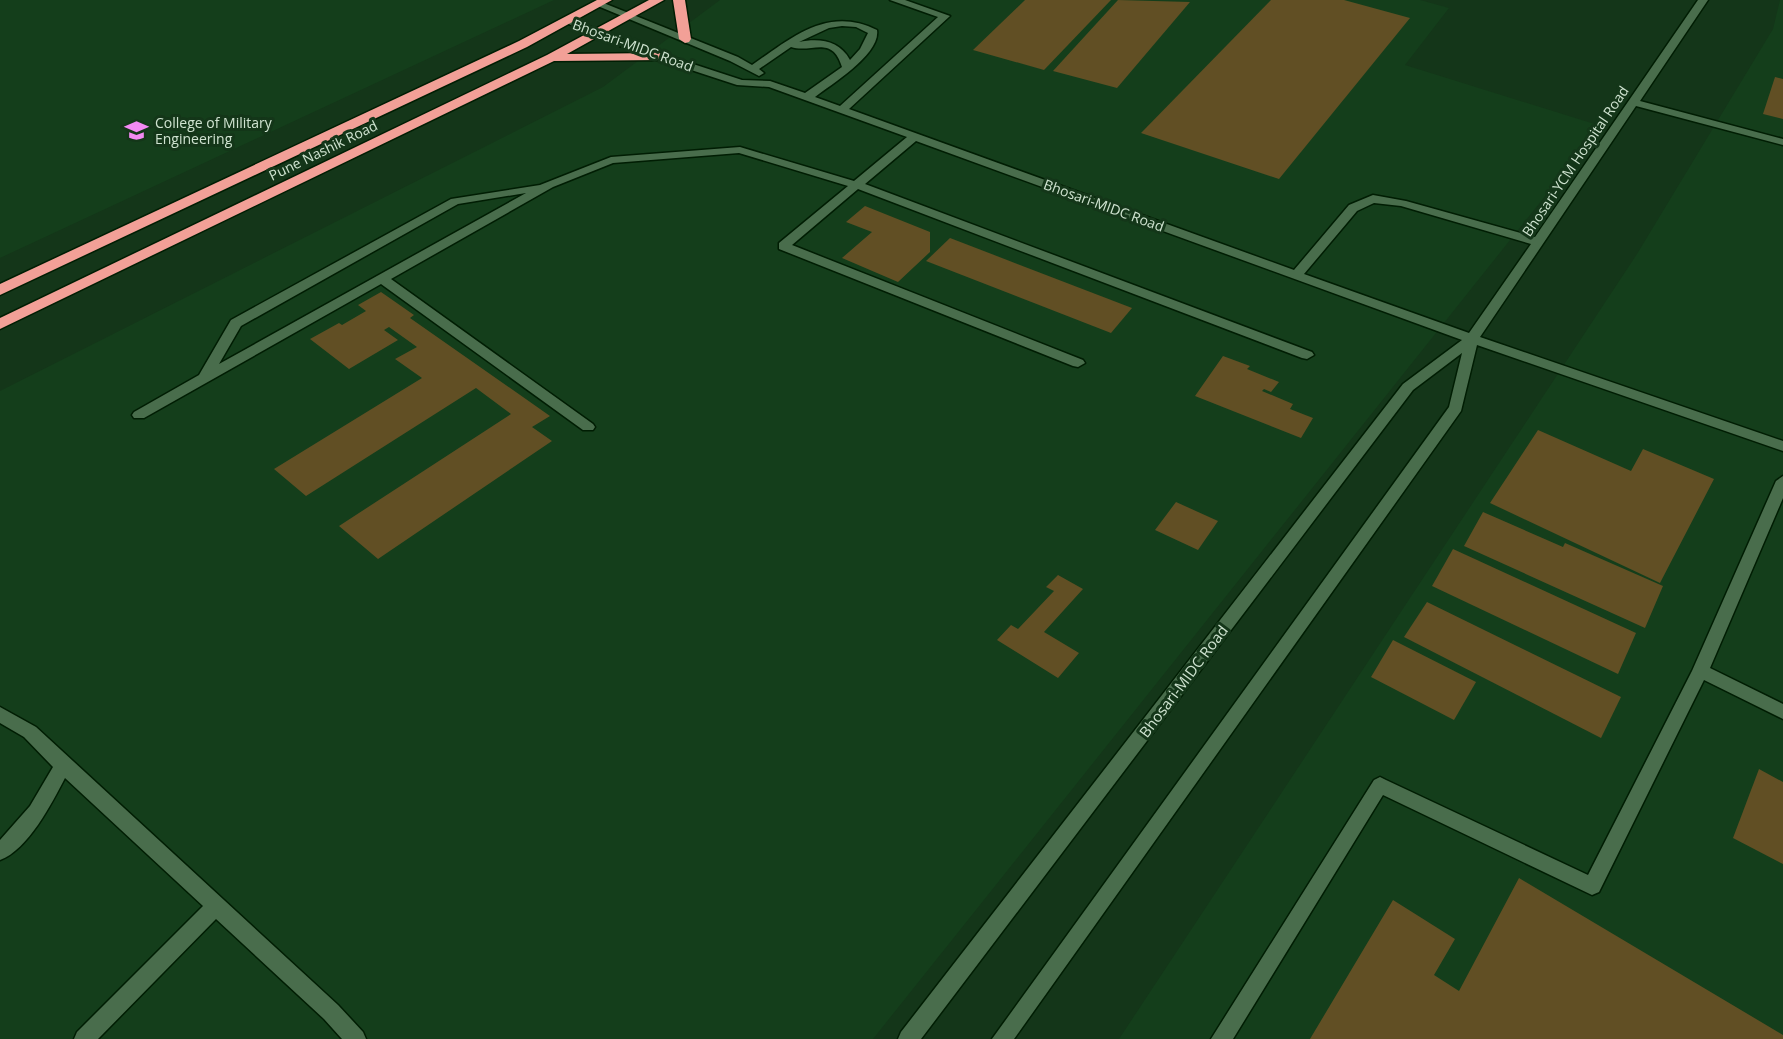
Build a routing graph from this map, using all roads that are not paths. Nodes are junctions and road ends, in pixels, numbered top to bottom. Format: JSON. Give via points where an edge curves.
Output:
{"nodes":[{"id":1,"x":658,"y":0,"type":"edge"},
{"id":2,"x":679,"y":0,"type":"edge"},
{"id":3,"x":896,"y":0,"type":"edge"},
{"id":4,"x":1702,"y":0,"type":"edge"},
{"id":5,"x":602,"y":2,"type":"edge"},
{"id":6,"x":628,"y":16,"type":"junction"},
{"id":7,"x":567,"y":21,"type":"junction"},
{"id":8,"x":597,"y":33,"type":"junction"},
{"id":9,"x":685,"y":39,"type":"junction"},
{"id":10,"x":783,"y":50,"type":"junction"},
{"id":11,"x":660,"y":57,"type":"junction"},
{"id":12,"x":551,"y":58,"type":"junction"},
{"id":13,"x":847,"y":67,"type":"junction"},
{"id":14,"x":752,"y":69,"type":"junction"},
{"id":15,"x":770,"y":84,"type":"junction"},
{"id":16,"x":807,"y":97,"type":"junction"},
{"id":17,"x":1633,"y":102,"type":"junction"},
{"id":18,"x":841,"y":110,"type":"junction"},
{"id":19,"x":915,"y":136,"type":"junction"},
{"id":20,"x":1783,"y":142,"type":"edge"},
{"id":21,"x":857,"y":185,"type":"junction"},
{"id":22,"x":549,"y":186,"type":"junction"},
{"id":23,"x":1538,"y":242,"type":"junction"},
{"id":24,"x":1296,"y":275,"type":"junction"},
{"id":25,"x":382,"y":279,"type":"junction"},
{"id":26,"x":0,"y":290,"type":"edge"},
{"id":27,"x":0,"y":324,"type":"edge"},
{"id":28,"x":1472,"y":339,"type":"junction"},
{"id":29,"x":1307,"y":355,"type":"dead end"},
{"id":30,"x":1078,"y":363,"type":"dead end"},
{"id":31,"x":204,"y":379,"type":"junction"},
{"id":32,"x":139,"y":415,"type":"dead end"},
{"id":33,"x":588,"y":427,"type":"dead end"},
{"id":34,"x":1783,"y":446,"type":"edge"},
{"id":35,"x":1783,"y":481,"type":"edge"},
{"id":36,"x":1700,"y":671,"type":"junction"},
{"id":37,"x":1783,"y":712,"type":"edge"},
{"id":38,"x":0,"y":714,"type":"edge"},
{"id":39,"x":63,"y":765,"type":"junction"},
{"id":40,"x":0,"y":852,"type":"edge"},
{"id":41,"x":216,"y":906,"type":"junction"},
{"id":42,"x":84,"y":1039,"type":"edge"},
{"id":43,"x":356,"y":1039,"type":"edge"},
{"id":44,"x":908,"y":1039,"type":"edge"},
{"id":45,"x":1002,"y":1039,"type":"edge"},
{"id":46,"x":1221,"y":1039,"type":"edge"}],
"edges":[{"from":1,"to":6,"type":"highway","name":"Pune Nashik Road"},
{"from":2,"to":9,"type":"highway"},
{"from":3,"to":18,"type":"street","via":[[945,16]]},
{"from":4,"to":17,"type":"street","name":"Bhosari-YCM Hospital Road"},
{"from":5,"to":6,"type":"street","name":"Bhosari-MIDC Road"},
{"from":5,"to":7,"type":"highway","name":"Pune Nashik Road"},
{"from":6,"to":8,"type":"highway","name":"Pune Nashik Road"},
{"from":6,"to":9,"type":"street","name":"Bhosari-MIDC Road"},
{"from":7,"to":8,"type":"street","name":"Bhosari-MIDC Road"},
{"from":7,"to":26,"type":"highway","name":"Pune Nashik Road"},
{"from":8,"to":11,"type":"street","name":"Bhosari-MIDC Road"},
{"from":8,"to":12,"type":"highway","name":"Pune Nashik Road"},
{"from":9,"to":14,"type":"street","name":"Bhosari-MIDC Road"},
{"from":10,"to":13,"type":"street","via":[[818,43],[829,45],[841,51]]},
{"from":10,"to":13,"type":"street","via":[[824,26],[855,23],[873,32],[871,43]]},
{"from":10,"to":14,"type":"street"},
{"from":11,"to":12,"type":"highway"},
{"from":11,"to":15,"type":"street","name":"Bhosari-MIDC Road","via":[[741,83]]},
{"from":12,"to":27,"type":"highway","name":"Pune Nashik Road"},
{"from":13,"to":16,"type":"street"},
{"from":14,"to":15,"type":"street","name":"Bhosari-MIDC Road"},
{"from":15,"to":16,"type":"street","name":"Bhosari-MIDC Road"},
{"from":16,"to":18,"type":"street","name":"Bhosari-MIDC Road"},
{"from":17,"to":20,"type":"street"},
{"from":17,"to":23,"type":"street","name":"Bhosari-YCM Hospital Road"},
{"from":18,"to":19,"type":"street","name":"Bhosari-MIDC Road"},
{"from":19,"to":21,"type":"street"},
{"from":19,"to":24,"type":"street","name":"Bhosari-MIDC Road"},
{"from":21,"to":22,"type":"street","via":[[740,150],[611,160]]},
{"from":21,"to":29,"type":"street"},
{"from":21,"to":30,"type":"street","via":[[783,246]]},
{"from":22,"to":25,"type":"street"},
{"from":22,"to":31,"type":"street","via":[[455,201],[246,317],[236,323]]},
{"from":23,"to":24,"type":"street","via":[[1402,203],[1373,199],[1353,208]]},
{"from":23,"to":28,"type":"street","name":"Bhosari-YCM Hospital Road"},
{"from":24,"to":28,"type":"street","name":"Bhosari-MIDC Road"},
{"from":25,"to":31,"type":"street"},
{"from":25,"to":33,"type":"street"},
{"from":28,"to":34,"type":"street"},
{"from":28,"to":44,"type":"street","name":"Bhosari-MIDC Road","via":[[1408,387]]},
{"from":28,"to":45,"type":"street","via":[[1456,408]]},
{"from":31,"to":32,"type":"street"},
{"from":35,"to":36,"type":"street"},
{"from":36,"to":37,"type":"street"},
{"from":36,"to":46,"type":"street","via":[[1592,886],[1380,785]]},
{"from":38,"to":39,"type":"street","via":[[30,732]]},
{"from":39,"to":40,"type":"street","via":[[42,807]]},
{"from":39,"to":41,"type":"street"},
{"from":41,"to":42,"type":"street"},
{"from":41,"to":43,"type":"street"}]}
